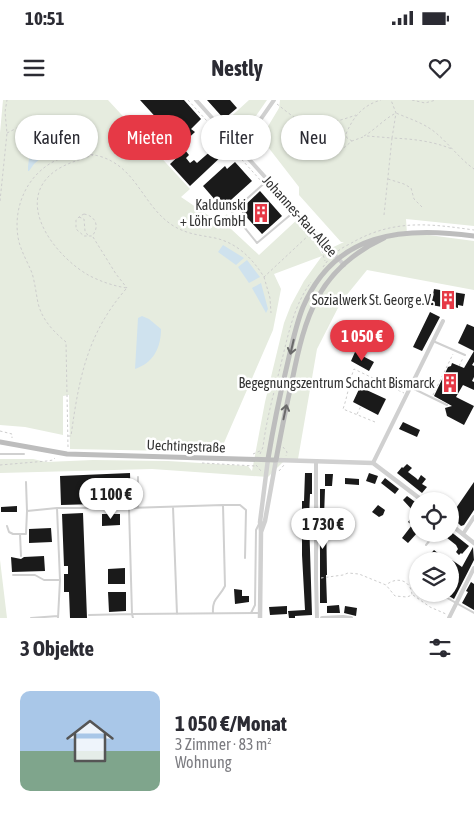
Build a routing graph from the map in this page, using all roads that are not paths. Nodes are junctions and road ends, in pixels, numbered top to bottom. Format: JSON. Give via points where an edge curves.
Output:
{"nodes":[{"id":1,"x":196,"y":100,"type":"edge"},
{"id":2,"x":274,"y":101,"type":"edge"},
{"id":3,"x":209,"y":115,"type":"edge"},
{"id":4,"x":264,"y":115,"type":"edge"},
{"id":5,"x":250,"y":160,"type":"edge"},
{"id":6,"x":268,"y":180,"type":"junction"},
{"id":7,"x":296,"y":210,"type":"junction"},
{"id":8,"x":474,"y":236,"type":"edge"},
{"id":9,"x":384,"y":238,"type":"junction"},
{"id":10,"x":339,"y":260,"type":"junction"},
{"id":11,"x":344,"y":265,"type":"junction"},
{"id":12,"x":443,"y":321,"type":"dead end"},
{"id":13,"x":434,"y":341,"type":"junction"},
{"id":14,"x":465,"y":355,"type":"road end"},
{"id":15,"x":410,"y":387,"type":"junction"},
{"id":16,"x":447,"y":406,"type":"dead end"},
{"id":17,"x":0,"y":442,"type":"edge"},
{"id":18,"x":0,"y":454,"type":"edge"},
{"id":19,"x":24,"y":454,"type":"dead end"},
{"id":20,"x":268,"y":459,"type":"junction"},
{"id":21,"x":276,"y":460,"type":"junction"},
{"id":22,"x":316,"y":461,"type":"junction"},
{"id":23,"x":373,"y":463,"type":"junction"},
{"id":24,"x":138,"y":477,"type":"dead end"},
{"id":25,"x":26,"y":482,"type":"dead end"},
{"id":26,"x":411,"y":492,"type":"edge"},
{"id":27,"x":222,"y":505,"type":"junction"},
{"id":28,"x":173,"y":507,"type":"junction"},
{"id":29,"x":57,"y":508,"type":"junction"},
{"id":30,"x":129,"y":508,"type":"junction"},
{"id":31,"x":138,"y":508,"type":"junction"},
{"id":32,"x":27,"y":511,"type":"junction"},
{"id":33,"x":474,"y":517,"type":"edge"},
{"id":34,"x":260,"y":522,"type":"junction"},
{"id":35,"x":7,"y":526,"type":"dead end"},
{"id":36,"x":459,"y":531,"type":"edge"},
{"id":37,"x":261,"y":532,"type":"junction"},
{"id":38,"x":20,"y":534,"type":"junction"},
{"id":39,"x":463,"y":534,"type":"junction"},
{"id":40,"x":428,"y":542,"type":"edge"},
{"id":41,"x":474,"y":543,"type":"edge"},
{"id":42,"x":426,"y":545,"type":"dead end"},
{"id":43,"x":21,"y":556,"type":"dead end"},
{"id":44,"x":245,"y":558,"type":"dead end"},
{"id":45,"x":474,"y":568,"type":"edge"},
{"id":46,"x":13,"y":575,"type":"dead end"},
{"id":47,"x":60,"y":580,"type":"junction"},
{"id":48,"x":457,"y":603,"type":"junction"},
{"id":49,"x":213,"y":613,"type":"junction"},
{"id":50,"x":246,"y":613,"type":"junction"},
{"id":51,"x":251,"y":613,"type":"junction"},
{"id":52,"x":474,"y":613,"type":"edge"},
{"id":53,"x":132,"y":614,"type":"junction"},
{"id":54,"x":177,"y":614,"type":"junction"},
{"id":55,"x":260,"y":615,"type":"edge"},
{"id":56,"x":89,"y":616,"type":"dead end"},
{"id":57,"x":58,"y":617,"type":"edge"},
{"id":58,"x":449,"y":617,"type":"edge"},
{"id":59,"x":31,"y":618,"type":"edge"},
{"id":60,"x":132,"y":618,"type":"edge"},
{"id":61,"x":246,"y":618,"type":"edge"},
{"id":62,"x":317,"y":618,"type":"edge"},
{"id":63,"x":322,"y":618,"type":"edge"},
{"id":64,"x":351,"y":618,"type":"edge"}],
"edges":[{"from":1,"to":3,"type":"street","name":"Johannes-Rau-Allee"},
{"from":2,"to":4,"type":"street"},
{"from":5,"to":6,"type":"street","name":"Johannes-Rau-Allee"},
{"from":6,"to":7,"type":"street","name":"Johannes-Rau-Allee"},
{"from":6,"to":7,"type":"lane","via":[[232,212],[257,243]]},
{"from":7,"to":10,"type":"street","name":"Johannes-Rau-Allee"},
{"from":8,"to":9,"type":"main road","via":[[410,232]]},
{"from":9,"to":10,"type":"main road","via":[[368,241]]},
{"from":9,"to":11,"type":"main road","via":[[369,245]]},
{"from":10,"to":11,"type":"street","name":"Johannes-Rau-Allee"},
{"from":10,"to":20,"type":"main road","one_way":true,"via":[[314,287],[300,316]]},
{"from":21,"to":11,"type":"main road","one_way":true,"via":[[307,318],[321,292]]},
{"from":12,"to":13,"type":"street"},
{"from":13,"to":14,"type":"lane"},
{"from":13,"to":15,"type":"street"},
{"from":15,"to":16,"type":"lane"},
{"from":15,"to":23,"type":"street"},
{"from":17,"to":20,"type":"main road","name":"Uechtingstraße","via":[[56,453]]},
{"from":18,"to":19,"type":"lane"},
{"from":20,"to":21,"type":"main road","name":"Uechtingstraße"},
{"from":20,"to":34,"type":"street"},
{"from":21,"to":22,"type":"street","name":"Uechtingstraße"},
{"from":21,"to":37,"type":"street"},
{"from":22,"to":23,"type":"street","name":"Uechtingstraße"},
{"from":22,"to":62,"type":"street"},
{"from":23,"to":26,"type":"street"},
{"from":24,"to":31,"type":"lane"},
{"from":25,"to":32,"type":"lane"},
{"from":27,"to":28,"type":"lane"},
{"from":27,"to":44,"type":"lane","via":[[240,505],[246,510]]},
{"from":27,"to":49,"type":"lane","via":[[225,586],[215,599]]},
{"from":28,"to":31,"type":"lane"},
{"from":28,"to":54,"type":"lane"},
{"from":29,"to":30,"type":"lane"},
{"from":29,"to":32,"type":"lane"},
{"from":29,"to":47,"type":"lane"},
{"from":30,"to":31,"type":"lane"},
{"from":30,"to":53,"type":"lane"},
{"from":32,"to":38,"type":"lane","via":[[26,534]]},
{"from":33,"to":39,"type":"street"},
{"from":34,"to":37,"type":"street"},
{"from":34,"to":51,"type":"lane","via":[[256,530],[255,605]]},
{"from":35,"to":38,"type":"lane","via":[[9,532]]},
{"from":36,"to":39,"type":"street"},
{"from":37,"to":55,"type":"street"},
{"from":38,"to":43,"type":"lane"},
{"from":39,"to":41,"type":"street"},
{"from":40,"to":42,"type":"lane"},
{"from":45,"to":48,"type":"street"},
{"from":46,"to":47,"type":"lane","via":[[35,574],[44,580]]},
{"from":47,"to":57,"type":"lane"},
{"from":48,"to":52,"type":"lane"},
{"from":48,"to":58,"type":"street"},
{"from":49,"to":50,"type":"lane"},
{"from":49,"to":54,"type":"lane"},
{"from":50,"to":51,"type":"lane"},
{"from":50,"to":61,"type":"lane"},
{"from":51,"to":55,"type":"lane"},
{"from":53,"to":54,"type":"lane"},
{"from":53,"to":56,"type":"lane"},
{"from":53,"to":60,"type":"lane"},
{"from":57,"to":59,"type":"lane"},
{"from":63,"to":64,"type":"street"}]}
